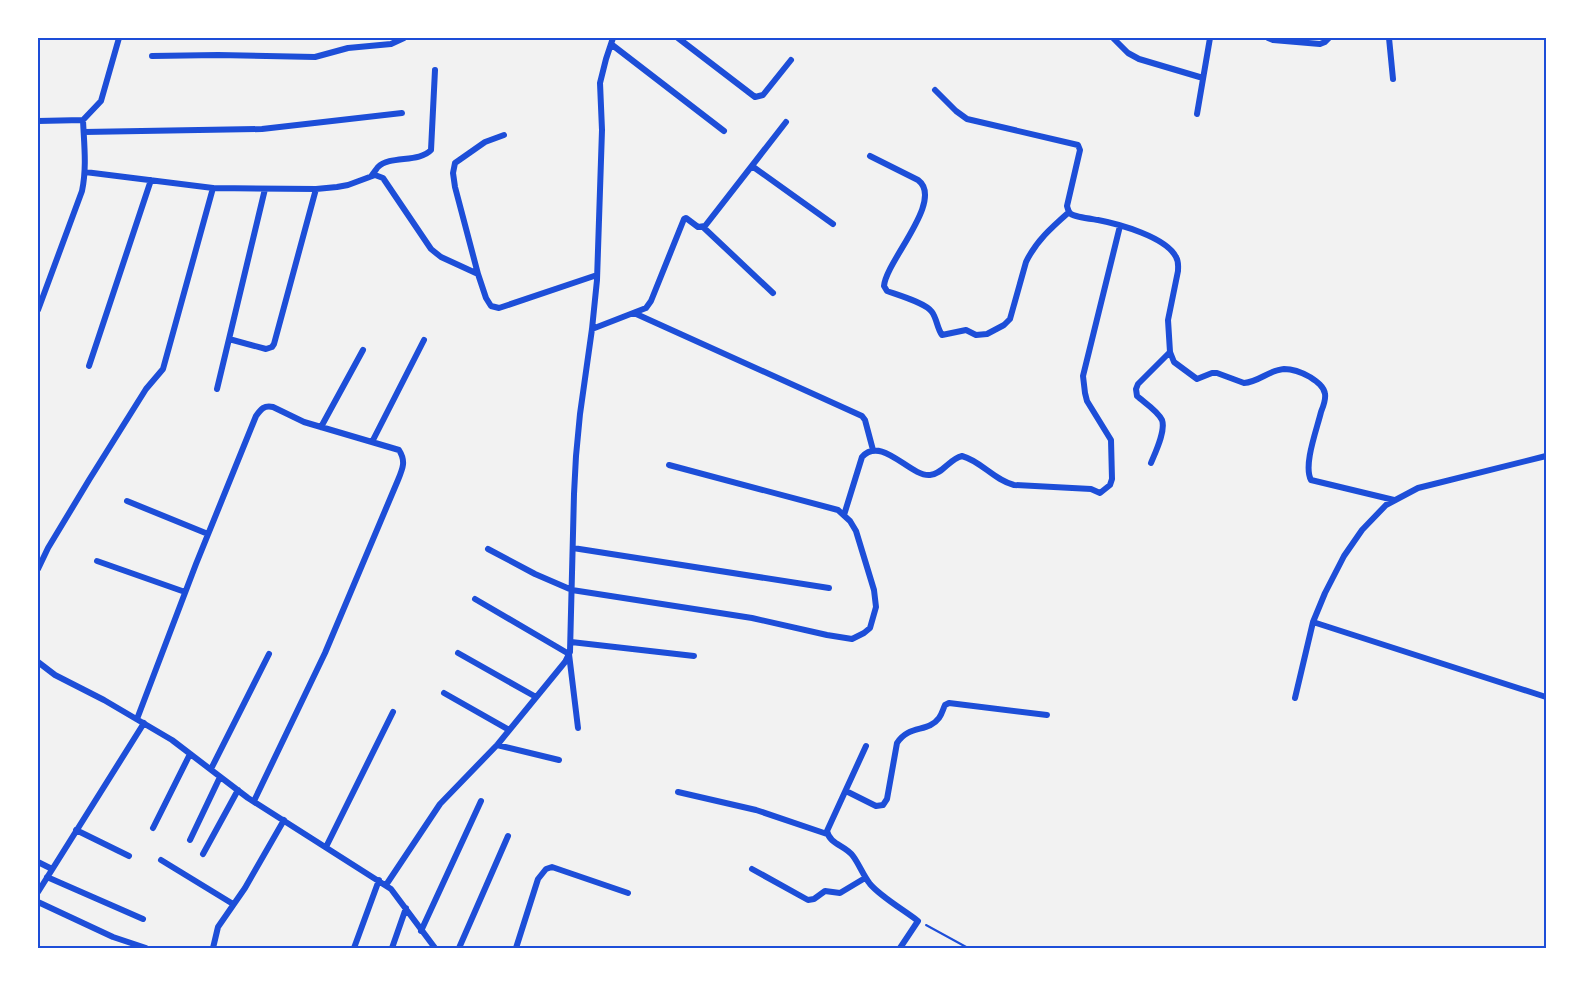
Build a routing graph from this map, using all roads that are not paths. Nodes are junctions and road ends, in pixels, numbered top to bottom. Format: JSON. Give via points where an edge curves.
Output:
{"nodes":[{"id":1,"x":119,"y":38,"type":"edge"},
{"id":2,"x":404,"y":38,"type":"edge"},
{"id":3,"x":678,"y":38,"type":"edge"},
{"id":4,"x":1113,"y":38,"type":"edge"},
{"id":5,"x":1210,"y":38,"type":"edge"},
{"id":6,"x":1268,"y":38,"type":"edge"},
{"id":7,"x":1329,"y":38,"type":"edge"},
{"id":8,"x":1389,"y":38,"type":"edge"},
{"id":9,"x":612,"y":41,"type":"edge"},
{"id":10,"x":152,"y":56,"type":"dead end"},
{"id":11,"x":791,"y":60,"type":"dead end"},
{"id":12,"x":435,"y":70,"type":"dead end"},
{"id":13,"x":1203,"y":78,"type":"junction"},
{"id":14,"x":1393,"y":79,"type":"dead end"},
{"id":15,"x":935,"y":90,"type":"dead end"},
{"id":16,"x":402,"y":113,"type":"dead end"},
{"id":17,"x":1197,"y":114,"type":"dead end"},
{"id":18,"x":83,"y":120,"type":"junction"},
{"id":19,"x":38,"y":121,"type":"edge"},
{"id":20,"x":786,"y":122,"type":"dead end"},
{"id":21,"x":724,"y":131,"type":"dead end"},
{"id":22,"x":84,"y":132,"type":"junction"},
{"id":23,"x":504,"y":135,"type":"dead end"},
{"id":24,"x":870,"y":156,"type":"dead end"},
{"id":25,"x":752,"y":166,"type":"junction"},
{"id":26,"x":85,"y":172,"type":"junction"},
{"id":27,"x":372,"y":176,"type":"junction"},
{"id":28,"x":151,"y":180,"type":"junction"},
{"id":29,"x":213,"y":188,"type":"junction"},
{"id":30,"x":265,"y":189,"type":"junction"},
{"id":31,"x":315,"y":189,"type":"junction"},
{"id":32,"x":1069,"y":212,"type":"junction"},
{"id":33,"x":833,"y":224,"type":"dead end"},
{"id":34,"x":1120,"y":226,"type":"junction"},
{"id":35,"x":703,"y":227,"type":"junction"},
{"id":36,"x":478,"y":274,"type":"junction"},
{"id":37,"x":597,"y":275,"type":"junction"},
{"id":38,"x":773,"y":293,"type":"dead end"},
{"id":39,"x":38,"y":310,"type":"edge"},
{"id":40,"x":634,"y":313,"type":"junction"},
{"id":41,"x":592,"y":329,"type":"junction"},
{"id":42,"x":229,"y":339,"type":"junction"},
{"id":43,"x":424,"y":340,"type":"dead end"},
{"id":44,"x":363,"y":350,"type":"dead end"},
{"id":45,"x":1170,"y":352,"type":"junction"},
{"id":46,"x":89,"y":366,"type":"dead end"},
{"id":47,"x":217,"y":389,"type":"dead end"},
{"id":48,"x":321,"y":427,"type":"junction"},
{"id":49,"x":372,"y":442,"type":"junction"},
{"id":50,"x":873,"y":450,"type":"junction"},
{"id":51,"x":1546,"y":456,"type":"edge"},
{"id":52,"x":1151,"y":463,"type":"dead end"},
{"id":53,"x":669,"y":465,"type":"dead end"},
{"id":54,"x":1394,"y":500,"type":"junction"},
{"id":55,"x":127,"y":501,"type":"dead end"},
{"id":56,"x":844,"y":514,"type":"junction"},
{"id":57,"x":208,"y":534,"type":"junction"},
{"id":58,"x":573,"y":548,"type":"junction"},
{"id":59,"x":488,"y":549,"type":"dead end"},
{"id":60,"x":97,"y":561,"type":"dead end"},
{"id":61,"x":38,"y":569,"type":"edge"},
{"id":62,"x":830,"y":588,"type":"dead end"},
{"id":63,"x":572,"y":590,"type":"junction"},
{"id":64,"x":185,"y":592,"type":"junction"},
{"id":65,"x":475,"y":599,"type":"dead end"},
{"id":66,"x":1314,"y":622,"type":"junction"},
{"id":67,"x":571,"y":642,"type":"junction"},
{"id":68,"x":458,"y":653,"type":"dead end"},
{"id":69,"x":270,"y":654,"type":"dead end"},
{"id":70,"x":569,"y":654,"type":"junction"},
{"id":71,"x":694,"y":656,"type":"dead end"},
{"id":72,"x":38,"y":662,"type":"edge"},
{"id":73,"x":444,"y":693,"type":"dead end"},
{"id":74,"x":536,"y":697,"type":"junction"},
{"id":75,"x":1546,"y":697,"type":"edge"},
{"id":76,"x":1295,"y":698,"type":"dead end"},
{"id":77,"x":393,"y":712,"type":"dead end"},
{"id":78,"x":1047,"y":715,"type":"dead end"},
{"id":79,"x":137,"y":719,"type":"junction"},
{"id":80,"x":144,"y":723,"type":"junction"},
{"id":81,"x":578,"y":728,"type":"dead end"},
{"id":82,"x":509,"y":730,"type":"junction"},
{"id":83,"x":497,"y":745,"type":"junction"},
{"id":84,"x":866,"y":746,"type":"dead end"},
{"id":85,"x":190,"y":754,"type":"junction"},
{"id":86,"x":559,"y":760,"type":"dead end"},
{"id":87,"x":211,"y":770,"type":"junction"},
{"id":88,"x":220,"y":777,"type":"junction"},
{"id":89,"x":238,"y":790,"type":"junction"},
{"id":90,"x":846,"y":791,"type":"junction"},
{"id":91,"x":678,"y":792,"type":"dead end"},
{"id":92,"x":254,"y":801,"type":"junction"},
{"id":93,"x":481,"y":801,"type":"dead end"},
{"id":94,"x":284,"y":820,"type":"junction"},
{"id":95,"x":153,"y":828,"type":"dead end"},
{"id":96,"x":76,"y":830,"type":"junction"},
{"id":97,"x":827,"y":834,"type":"junction"},
{"id":98,"x":508,"y":836,"type":"dead end"},
{"id":99,"x":190,"y":840,"type":"dead end"},
{"id":100,"x":326,"y":847,"type":"junction"},
{"id":101,"x":203,"y":854,"type":"dead end"},
{"id":102,"x":129,"y":856,"type":"dead end"},
{"id":103,"x":161,"y":860,"type":"dead end"},
{"id":104,"x":38,"y":862,"type":"edge"},
{"id":105,"x":52,"y":869,"type":"junction"},
{"id":106,"x":752,"y":869,"type":"dead end"},
{"id":107,"x":47,"y":877,"type":"junction"},
{"id":108,"x":865,"y":878,"type":"junction"},
{"id":109,"x":379,"y":880,"type":"junction"},
{"id":110,"x":386,"y":885,"type":"junction"},
{"id":111,"x":38,"y":892,"type":"edge"},
{"id":112,"x":628,"y":893,"type":"dead end"},
{"id":113,"x":38,"y":902,"type":"edge"},
{"id":114,"x":233,"y":904,"type":"junction"},
{"id":115,"x":406,"y":908,"type":"junction"},
{"id":116,"x":143,"y":919,"type":"dead end"},
{"id":117,"x":421,"y":931,"type":"junction"},
{"id":118,"x":146,"y":948,"type":"edge"},
{"id":119,"x":213,"y":948,"type":"edge"},
{"id":120,"x":354,"y":948,"type":"edge"},
{"id":121,"x":392,"y":948,"type":"edge"},
{"id":122,"x":435,"y":948,"type":"edge"},
{"id":123,"x":459,"y":948,"type":"edge"},
{"id":124,"x":516,"y":948,"type":"edge"},
{"id":125,"x":900,"y":948,"type":"edge"}],
"edges":[{"from":1,"to":18,"type":"street","via":[[101,101]]},
{"from":2,"to":10,"type":"street","via":[[392,44],[348,48],[315,57]]},
{"from":3,"to":11,"type":"street","via":[[755,97],[763,95]]},
{"from":4,"to":13,"type":"street","via":[[1139,59]]},
{"from":5,"to":13,"type":"street"},
{"from":6,"to":7,"type":"street","via":[[1320,44]]},
{"from":8,"to":14,"type":"street"},
{"from":9,"to":21,"type":"street"},
{"from":9,"to":37,"type":"street","via":[[600,83]]},
{"from":12,"to":27,"type":"street","via":[[431,150],[426,155],[384,163]]},
{"from":13,"to":17,"type":"street"},
{"from":15,"to":32,"type":"street","via":[[967,118],[1078,145]]},
{"from":16,"to":22,"type":"street","via":[[262,129]]},
{"from":18,"to":19,"type":"street"},
{"from":18,"to":22,"type":"street"},
{"from":20,"to":25,"type":"street"},
{"from":22,"to":26,"type":"street"},
{"from":23,"to":36,"type":"street","via":[[485,142],[453,166]]},
{"from":24,"to":32,"type":"street","via":[[918,180],[926,189],[918,219],[886,275],[884,286],[887,291],[928,308],[942,335],[966,330],[987,334],[1008,322],[1030,254]]},
{"from":25,"to":33,"type":"street"},
{"from":25,"to":35,"type":"street"},
{"from":26,"to":28,"type":"street"},
{"from":26,"to":39,"type":"street"},
{"from":27,"to":31,"type":"street","via":[[348,185]]},
{"from":27,"to":36,"type":"street","via":[[383,178],[435,253]]},
{"from":28,"to":29,"type":"street"},
{"from":28,"to":46,"type":"street"},
{"from":29,"to":30,"type":"street"},
{"from":29,"to":61,"type":"street","via":[[163,369],[88,480]]},
{"from":30,"to":31,"type":"street"},
{"from":30,"to":42,"type":"street"},
{"from":31,"to":42,"type":"street","via":[[274,344],[266,349]]},
{"from":32,"to":34,"type":"street"},
{"from":34,"to":45,"type":"street","via":[[1167,246],[1176,257],[1178,271],[1168,321]]},
{"from":34,"to":50,"type":"street","via":[[1083,376],[1087,401],[1109,435],[1112,479],[1106,489],[1100,493],[1091,489],[1014,485],[962,456],[936,474],[924,475]]},
{"from":35,"to":38,"type":"street"},
{"from":35,"to":40,"type":"street","via":[[684,219],[651,301]]},
{"from":36,"to":37,"type":"street","via":[[488,303],[495,308]]},
{"from":37,"to":41,"type":"street"},
{"from":40,"to":41,"type":"street"},
{"from":40,"to":50,"type":"street","via":[[862,416]]},
{"from":41,"to":58,"type":"street","via":[[580,414]]},
{"from":42,"to":47,"type":"street"},
{"from":43,"to":49,"type":"street"},
{"from":44,"to":48,"type":"street"},
{"from":45,"to":52,"type":"street","via":[[1136,388],[1137,396],[1162,420],[1163,430]]},
{"from":45,"to":54,"type":"street","via":[[1174,362],[1197,379],[1217,373],[1244,383],[1288,369],[1314,379],[1325,395],[1312,445],[1308,472],[1311,480]]},
{"from":48,"to":49,"type":"street"},
{"from":48,"to":57,"type":"street","via":[[273,407],[260,410]]},
{"from":49,"to":92,"type":"street","via":[[399,450],[404,457],[402,470],[325,653]]},
{"from":50,"to":56,"type":"street","via":[[862,457]]},
{"from":51,"to":54,"type":"street","via":[[1418,488]]},
{"from":53,"to":56,"type":"street"},
{"from":54,"to":66,"type":"street","via":[[1362,530],[1344,556]]},
{"from":55,"to":57,"type":"street"},
{"from":56,"to":63,"type":"street","via":[[856,531],[876,608],[870,628],[852,639],[752,618]]},
{"from":57,"to":64,"type":"street"},
{"from":58,"to":62,"type":"street"},
{"from":58,"to":63,"type":"street"},
{"from":59,"to":63,"type":"street"},
{"from":60,"to":64,"type":"street"},
{"from":63,"to":67,"type":"street"},
{"from":64,"to":79,"type":"street"},
{"from":65,"to":70,"type":"street"},
{"from":66,"to":75,"type":"street"},
{"from":66,"to":76,"type":"street"},
{"from":67,"to":70,"type":"street"},
{"from":67,"to":71,"type":"street"},
{"from":68,"to":74,"type":"street"},
{"from":69,"to":87,"type":"street"},
{"from":70,"to":74,"type":"street"},
{"from":70,"to":81,"type":"street"},
{"from":72,"to":79,"type":"street"},
{"from":73,"to":82,"type":"street"},
{"from":74,"to":82,"type":"street"},
{"from":77,"to":100,"type":"street"},
{"from":78,"to":90,"type":"street","via":[[949,703],[935,722],[902,735],[883,805],[876,806]]},
{"from":79,"to":80,"type":"street"},
{"from":80,"to":85,"type":"street"},
{"from":80,"to":96,"type":"street"},
{"from":82,"to":83,"type":"street"},
{"from":83,"to":86,"type":"street"},
{"from":83,"to":110,"type":"street","via":[[440,804]]},
{"from":84,"to":90,"type":"street"},
{"from":85,"to":87,"type":"street"},
{"from":85,"to":95,"type":"street"},
{"from":87,"to":88,"type":"street"},
{"from":88,"to":89,"type":"street"},
{"from":88,"to":99,"type":"street"},
{"from":89,"to":92,"type":"street"},
{"from":89,"to":101,"type":"street"},
{"from":90,"to":97,"type":"street"},
{"from":91,"to":97,"type":"street","via":[[756,810]]},
{"from":92,"to":94,"type":"street"},
{"from":93,"to":117,"type":"street"},
{"from":94,"to":100,"type":"street"},
{"from":94,"to":114,"type":"street"},
{"from":96,"to":102,"type":"street"},
{"from":96,"to":105,"type":"street"},
{"from":97,"to":108,"type":"street","via":[[853,855]]},
{"from":98,"to":123,"type":"street"},
{"from":100,"to":109,"type":"street"},
{"from":103,"to":114,"type":"street"},
{"from":104,"to":105,"type":"street"},
{"from":105,"to":107,"type":"street"},
{"from":106,"to":108,"type":"street","via":[[808,900],[825,891],[845,891]]},
{"from":107,"to":111,"type":"street"},
{"from":107,"to":116,"type":"street"},
{"from":108,"to":125,"type":"street","via":[[918,921]]},
{"from":109,"to":110,"type":"street"},
{"from":109,"to":120,"type":"street"},
{"from":110,"to":115,"type":"street"},
{"from":112,"to":124,"type":"street","via":[[552,867],[546,869],[538,879]]},
{"from":113,"to":118,"type":"street","via":[[112,937]]},
{"from":114,"to":119,"type":"street","via":[[218,927]]},
{"from":115,"to":117,"type":"street"},
{"from":115,"to":121,"type":"street"},
{"from":117,"to":122,"type":"street"}]}
